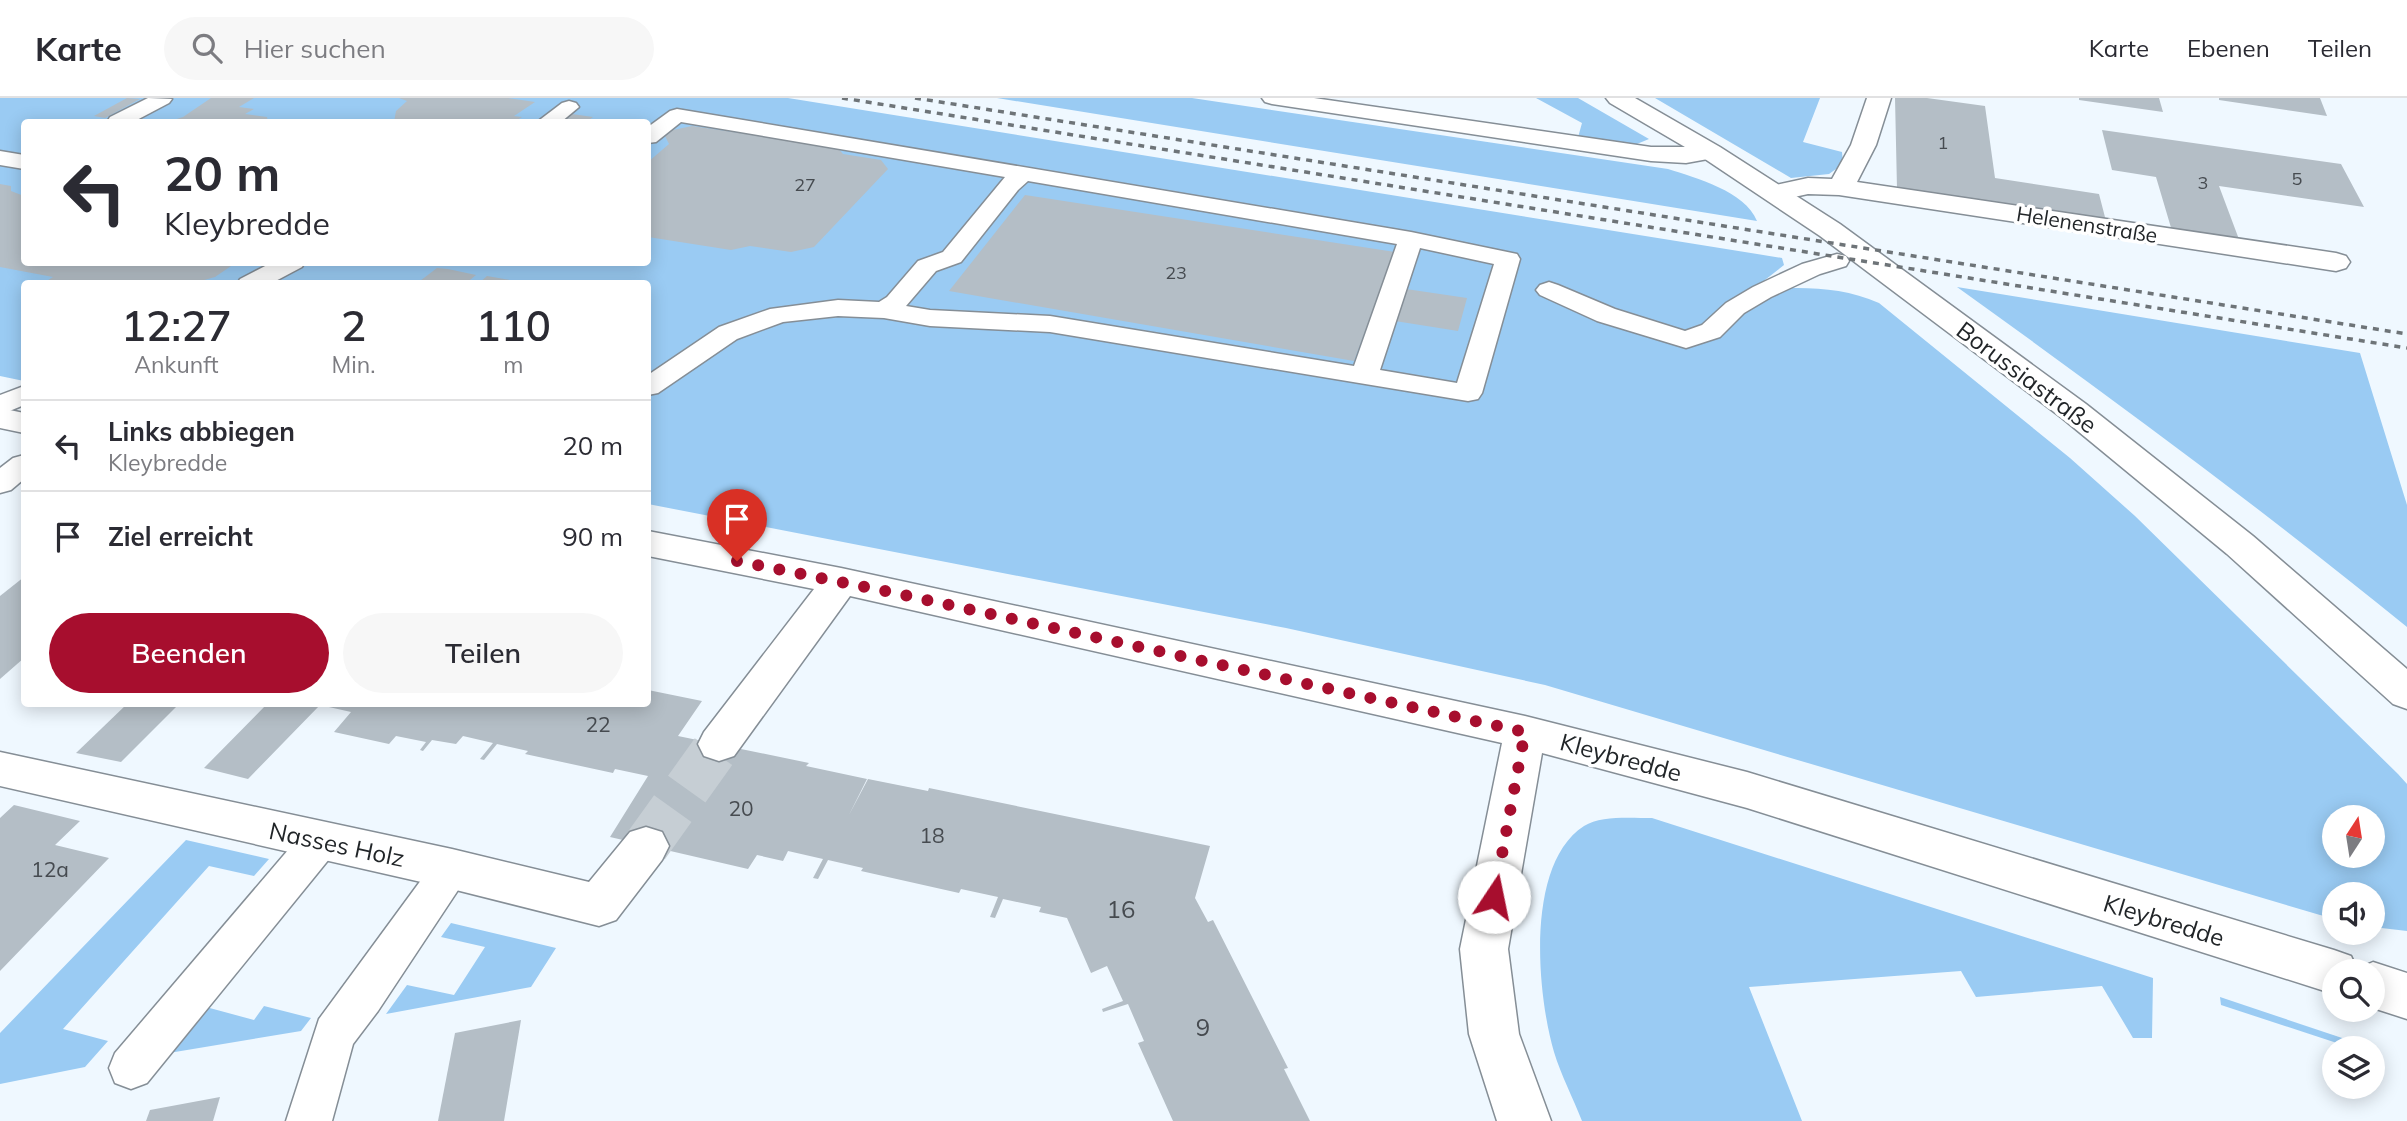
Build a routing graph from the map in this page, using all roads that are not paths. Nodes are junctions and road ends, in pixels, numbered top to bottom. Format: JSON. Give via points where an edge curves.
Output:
{"nodes":[{"id":1,"x":1272,"y":98,"type":"edge"},
{"id":2,"x":1618,"y":98,"type":"edge"},
{"id":3,"x":1880,"y":98,"type":"edge"},
{"id":4,"x":162,"y":99,"type":"edge"},
{"id":5,"x":569,"y":107,"type":"dead end"},
{"id":6,"x":124,"y":119,"type":"edge"},
{"id":7,"x":552,"y":119,"type":"edge"},
{"id":8,"x":651,"y":135,"type":"edge"},
{"id":9,"x":1711,"y":152,"type":"junction"},
{"id":10,"x":0,"y":158,"type":"edge"},
{"id":11,"x":21,"y":162,"type":"edge"},
{"id":12,"x":1023,"y":174,"type":"junction"},
{"id":13,"x":1839,"y":187,"type":"junction"},
{"id":14,"x":1776,"y":193,"type":"junction"},
{"id":15,"x":1411,"y":239,"type":"junction"},
{"id":16,"x":1837,"y":261,"type":"dead end"},
{"id":17,"x":2336,"y":262,"type":"dead end"},
{"id":18,"x":285,"y":266,"type":"edge"},
{"id":19,"x":258,"y":280,"type":"edge"},
{"id":20,"x":1549,"y":290,"type":"dead end"},
{"id":21,"x":884,"y":310,"type":"junction"},
{"id":22,"x":1364,"y":376,"type":"junction"},
{"id":23,"x":651,"y":385,"type":"edge"},
{"id":24,"x":21,"y":396,"type":"edge"},
{"id":25,"x":0,"y":406,"type":"edge"},
{"id":26,"x":0,"y":418,"type":"edge"},
{"id":27,"x":21,"y":422,"type":"edge"},
{"id":28,"x":21,"y":467,"type":"edge"},
{"id":29,"x":0,"y":483,"type":"edge"},
{"id":30,"x":651,"y":545,"type":"edge"},
{"id":31,"x":841,"y":582,"type":"junction"},
{"id":32,"x":2407,"y":693,"type":"edge"},
{"id":33,"x":1525,"y":732,"type":"junction"},
{"id":34,"x":719,"y":744,"type":"tunnel mouth"},
{"id":35,"x":0,"y":769,"type":"edge"},
{"id":36,"x":320,"y":841,"type":"junction"},
{"id":37,"x":646,"y":846,"type":"tunnel mouth"},
{"id":38,"x":452,"y":869,"type":"junction"},
{"id":39,"x":2322,"y":968,"type":"edge"},
{"id":40,"x":2385,"y":989,"type":"edge"},
{"id":41,"x":2407,"y":996,"type":"edge"},
{"id":42,"x":131,"y":1068,"type":"dead end"},
{"id":43,"x":309,"y":1121,"type":"edge"},
{"id":44,"x":1524,"y":1121,"type":"edge"}],
"edges":[{"from":1,"to":9,"type":"lane","via":[[1651,154]]},
{"from":2,"to":9,"type":"street","name":"Borussiastraße"},
{"from":3,"to":13,"type":"street","via":[[1862,152]]},
{"from":4,"to":6,"type":"lane"},
{"from":5,"to":7,"type":"lane"},
{"from":8,"to":12,"type":"lane","via":[[677,115]]},
{"from":9,"to":14,"type":"street","name":"Borussiastraße"},
{"from":10,"to":11,"type":"lane"},
{"from":12,"to":15,"type":"lane"},
{"from":12,"to":21,"type":"lane","via":[[952,257],[927,266]]},
{"from":13,"to":14,"type":"street","name":"Helenenstraße","via":[[1808,186]]},
{"from":13,"to":17,"type":"street","name":"Helenenstraße"},
{"from":14,"to":32,"type":"street","name":"Borussiastraße","via":[[2116,444],[2240,544]]},
{"from":15,"to":22,"type":"lane"},
{"from":15,"to":22,"type":"lane","via":[[1508,259],[1468,393]]},
{"from":16,"to":20,"type":"lane","via":[[1762,292],[1735,308],[1711,331],[1686,340],[1606,315]]},
{"from":18,"to":19,"type":"lane"},
{"from":21,"to":22,"type":"lane","via":[[930,318],[1050,324]]},
{"from":21,"to":23,"type":"lane","via":[[838,308],[779,315],[728,333]]},
{"from":24,"to":25,"type":"lane"},
{"from":26,"to":27,"type":"street"},
{"from":28,"to":29,"type":"lane"},
{"from":30,"to":31,"type":"street","name":"Kleybredde"},
{"from":31,"to":33,"type":"street","name":"Kleybredde"},
{"from":31,"to":34,"type":"street"},
{"from":33,"to":39,"type":"street","name":"Kleybredde","via":[[1747,790]]},
{"from":33,"to":44,"type":"street","via":[[1484,949],[1494,1034]]},
{"from":35,"to":36,"type":"street","name":"Nasses Holz"},
{"from":36,"to":38,"type":"street","name":"Nasses Holz"},
{"from":36,"to":42,"type":"lane"},
{"from":37,"to":38,"type":"street","name":"Nasses Holz","via":[[599,905]]},
{"from":38,"to":43,"type":"lane","via":[[334,1034]]},
{"from":40,"to":41,"type":"street"}]}
